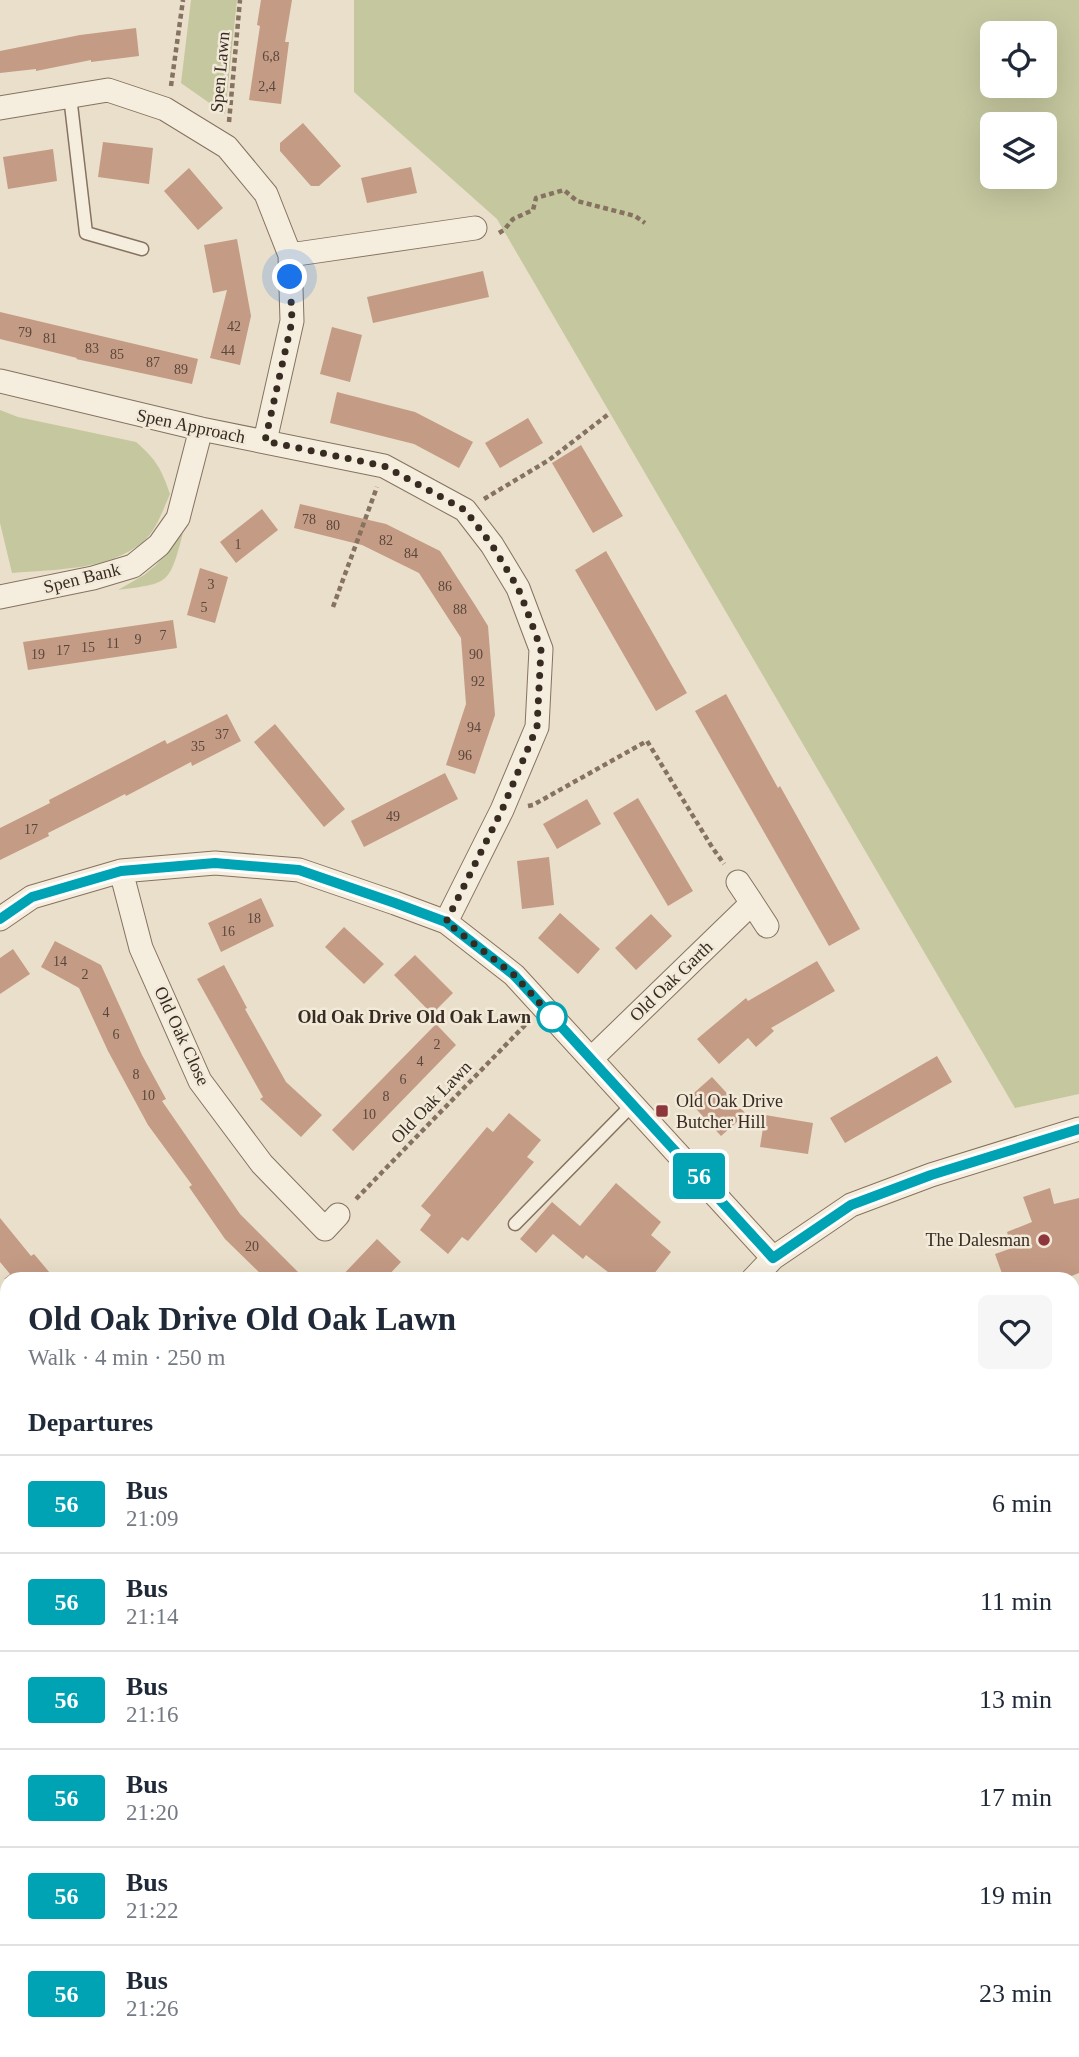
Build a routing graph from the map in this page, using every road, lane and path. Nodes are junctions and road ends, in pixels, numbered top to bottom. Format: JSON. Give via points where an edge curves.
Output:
{"nodes":[{"id":1,"x":183,"y":0,"type":"edge"},
{"id":2,"x":240,"y":0,"type":"edge"},
{"id":3,"x":71,"y":96,"type":"junction"},
{"id":4,"x":0,"y":108,"type":"edge"},
{"id":5,"x":168,"y":111,"type":"junction"},
{"id":6,"x":227,"y":147,"type":"junction"},
{"id":7,"x":645,"y":223,"type":"dead end"},
{"id":8,"x":475,"y":228,"type":"joint"},
{"id":9,"x":142,"y":249,"type":"dead end"},
{"id":10,"x":289,"y":255,"type":"junction"},
{"id":11,"x":0,"y":381,"type":"edge"},
{"id":12,"x":610,"y":413,"type":"dead end"},
{"id":13,"x":201,"y":429,"type":"junction"},
{"id":14,"x":265,"y":441,"type":"junction"},
{"id":15,"x":384,"y":466,"type":"junction"},
{"id":16,"x":465,"y":510,"type":"junction"},
{"id":17,"x":0,"y":597,"type":"edge"},
{"id":18,"x":333,"y":607,"type":"dead end"},
{"id":19,"x":502,"y":810,"type":"junction"},
{"id":20,"x":121,"y":871,"type":"junction"},
{"id":21,"x":737,"y":881,"type":"joint"},
{"id":22,"x":752,"y":903,"type":"junction"},
{"id":23,"x":0,"y":919,"type":"edge"},
{"id":24,"x":446,"y":922,"type":"junction"},
{"id":25,"x":767,"y":926,"type":"dead end"},
{"id":26,"x":543,"y":1006,"type":"junction"},
{"id":27,"x":592,"y":1059,"type":"junction"},
{"id":28,"x":633,"y":1104,"type":"junction"},
{"id":29,"x":1079,"y":1129,"type":"edge"},
{"id":30,"x":338,"y":1215,"type":"joint"},
{"id":31,"x":515,"y":1224,"type":"dead end"},
{"id":32,"x":773,"y":1258,"type":"junction"},
{"id":33,"x":760,"y":1272,"type":"edge"}],
"edges":[{"from":1,"to":5,"type":"path"},
{"from":2,"to":6,"type":"path","name":"Spen Lawn"},
{"from":3,"to":4,"type":"street"},
{"from":3,"to":5,"type":"street","via":[[108,90]]},
{"from":3,"to":9,"type":"lane","via":[[86,233]]},
{"from":5,"to":6,"type":"street"},
{"from":6,"to":10,"type":"street","via":[[266,194]]},
{"from":7,"to":8,"type":"path","via":[[635,216],[577,201],[564,190],[536,198],[533,210],[488,238]]},
{"from":8,"to":10,"type":"street"},
{"from":10,"to":14,"type":"street","via":[[292,321]]},
{"from":11,"to":13,"type":"street","name":"Spen Approach"},
{"from":12,"to":16,"type":"path","via":[[549,460]]},
{"from":13,"to":14,"type":"street","name":"Spen Approach"},
{"from":13,"to":17,"type":"street","name":"Spen Bank","via":[[178,518],[159,545],[133,566]]},
{"from":14,"to":15,"type":"street","name":"Spen Approach"},
{"from":15,"to":16,"type":"street","name":"Spen Approach"},
{"from":15,"to":18,"type":"path"},
{"from":16,"to":19,"type":"street","name":"Spen Approach","via":[[518,588],[541,649],[537,727]]},
{"from":19,"to":21,"type":"path","via":[[533,806],[647,741]]},
{"from":19,"to":24,"type":"street","name":"Spen Approach"},
{"from":20,"to":23,"type":"street","via":[[32,897]]},
{"from":20,"to":24,"type":"street","via":[[215,863],[299,870]]},
{"from":20,"to":30,"type":"street","name":"Old Oak Close","via":[[141,948],[200,1081],[262,1164],[325,1229]]},
{"from":21,"to":22,"type":"street"},
{"from":22,"to":25,"type":"street"},
{"from":22,"to":27,"type":"street","name":"Old Oak Garth"},
{"from":24,"to":26,"type":"street","via":[[514,975]]},
{"from":26,"to":27,"type":"street"},
{"from":26,"to":30,"type":"path","name":"Old Oak Lawn"},
{"from":27,"to":28,"type":"street"},
{"from":28,"to":31,"type":"lane"},
{"from":28,"to":32,"type":"street"},
{"from":29,"to":32,"type":"street","via":[[851,1205]]},
{"from":32,"to":33,"type":"street"}]}
